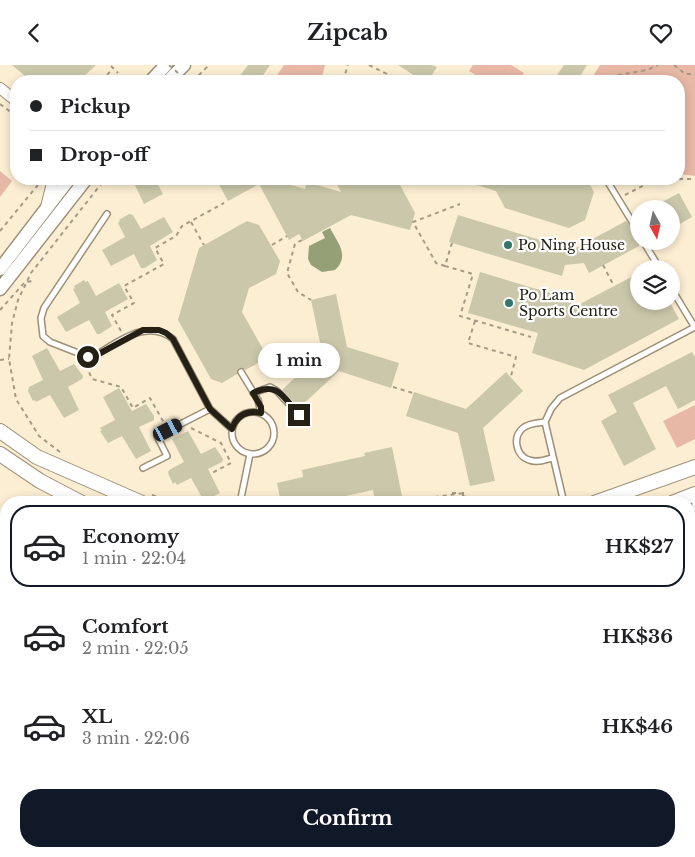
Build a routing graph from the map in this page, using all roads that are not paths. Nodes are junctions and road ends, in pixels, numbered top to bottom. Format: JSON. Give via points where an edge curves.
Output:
{"nodes":[{"id":1,"x":168,"y":65,"type":"edge"},
{"id":2,"x":184,"y":65,"type":"edge"},
{"id":3,"x":157,"y":75,"type":"edge"},
{"id":4,"x":174,"y":75,"type":"edge"},
{"id":5,"x":0,"y":88,"type":"edge"},
{"id":6,"x":10,"y":96,"type":"edge"},
{"id":7,"x":52,"y":185,"type":"edge"},
{"id":8,"x":64,"y":185,"type":"edge"},
{"id":9,"x":81,"y":185,"type":"edge"},
{"id":10,"x":610,"y":185,"type":"edge"},
{"id":11,"x":46,"y":208,"type":"junction"},
{"id":12,"x":106,"y":214,"type":"dead end"},
{"id":13,"x":630,"y":218,"type":"edge"},
{"id":14,"x":0,"y":269,"type":"edge"},
{"id":15,"x":0,"y":289,"type":"edge"},
{"id":16,"x":680,"y":303,"type":"edge"},
{"id":17,"x":694,"y":327,"type":"edge"},
{"id":18,"x":241,"y":372,"type":"dead end"},
{"id":19,"x":253,"y":393,"type":"junction"},
{"id":20,"x":210,"y":409,"type":"junction"},
{"id":21,"x":261,"y":413,"type":"junction"},
{"id":22,"x":299,"y":415,"type":"dead end"},
{"id":23,"x":545,"y":422,"type":"junction"},
{"id":24,"x":232,"y":429,"type":"junction"},
{"id":25,"x":0,"y":431,"type":"edge"},
{"id":26,"x":0,"y":454,"type":"edge"},
{"id":27,"x":250,"y":454,"type":"junction"},
{"id":28,"x":552,"y":458,"type":"junction"},
{"id":29,"x":695,"y":467,"type":"edge"},
{"id":30,"x":143,"y":468,"type":"dead end"},
{"id":31,"x":69,"y":496,"type":"edge"},
{"id":32,"x":139,"y":496,"type":"edge"},
{"id":33,"x":241,"y":496,"type":"edge"},
{"id":34,"x":562,"y":496,"type":"edge"},
{"id":35,"x":614,"y":496,"type":"edge"}],
"edges":[{"from":1,"to":3,"type":"street"},
{"from":2,"to":4,"type":"street"},
{"from":5,"to":6,"type":"street"},
{"from":7,"to":11,"type":"street"},
{"from":8,"to":11,"type":"street"},
{"from":9,"to":15,"type":"street"},
{"from":10,"to":13,"type":"lane"},
{"from":11,"to":14,"type":"street"},
{"from":12,"to":20,"type":"lane","via":[[44,308],[40,327],[43,336],[50,343],[91,358],[143,330],[159,330],[173,339]]},
{"from":16,"to":17,"type":"lane"},
{"from":17,"to":23,"type":"lane","via":[[560,398]]},
{"from":18,"to":19,"type":"lane"},
{"from":19,"to":21,"type":"lane"},
{"from":19,"to":22,"type":"lane","via":[[270,387]]},
{"from":20,"to":24,"type":"lane"},
{"from":20,"to":30,"type":"lane","via":[[156,436],[167,456]]},
{"from":21,"to":24,"type":"lane","via":[[243,415]]},
{"from":21,"to":27,"type":"lane","via":[[274,429],[272,442],[263,452]]},
{"from":23,"to":28,"type":"lane"},
{"from":23,"to":28,"type":"lane","via":[[521,429],[516,440],[518,452],[527,460]]},
{"from":24,"to":27,"type":"lane","via":[[235,444]]},
{"from":25,"to":32,"type":"main road","via":[[37,457]]},
{"from":26,"to":31,"type":"main road"},
{"from":27,"to":33,"type":"lane"},
{"from":28,"to":34,"type":"lane"},
{"from":29,"to":35,"type":"main road"}]}
